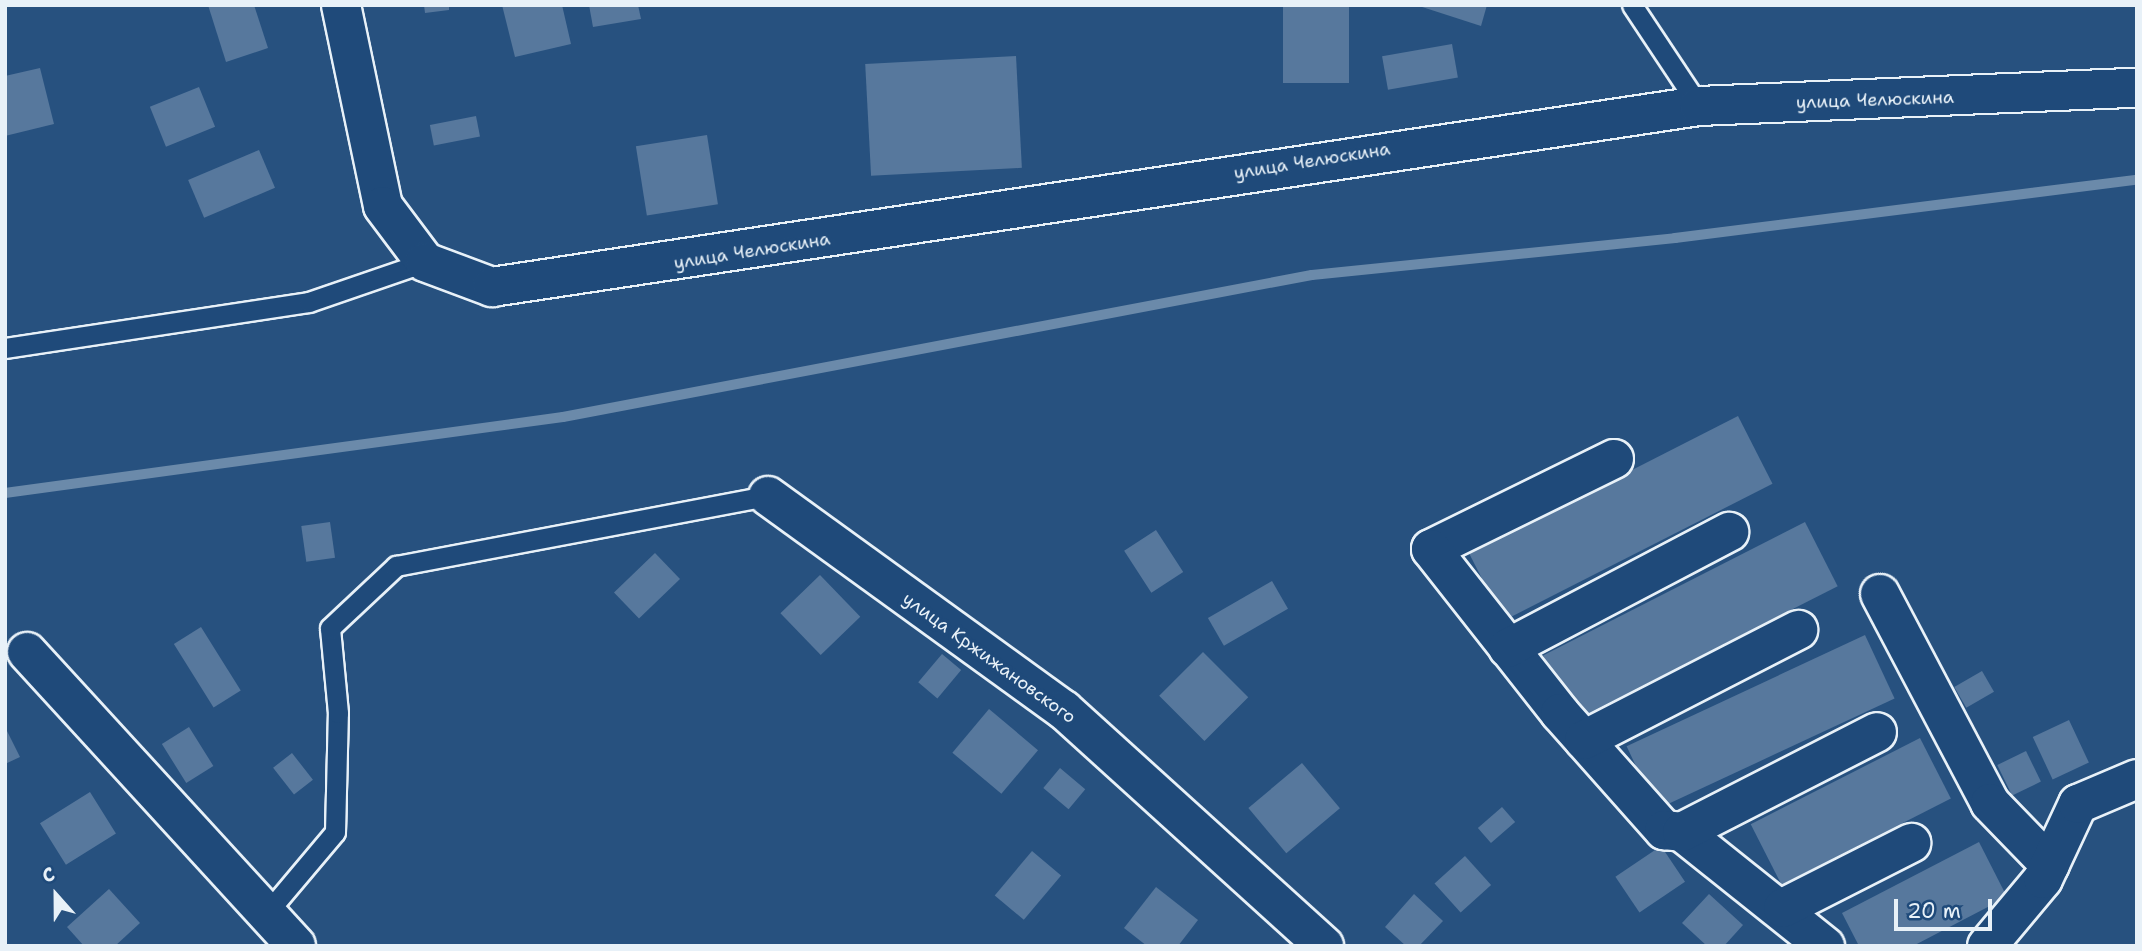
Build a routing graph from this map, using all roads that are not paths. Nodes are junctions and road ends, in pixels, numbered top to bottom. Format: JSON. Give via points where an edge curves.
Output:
{"nodes":[{"id":1,"x":341,"y":5,"type":"edge"},
{"id":2,"x":1632,"y":5,"type":"edge"},
{"id":3,"x":2137,"y":88,"type":"edge"},
{"id":4,"x":1699,"y":106,"type":"junction"},
{"id":5,"x":425,"y":262,"type":"junction"},
{"id":6,"x":5,"y":348,"type":"edge"},
{"id":7,"x":1614,"y":459,"type":"dead end"},
{"id":8,"x":768,"y":496,"type":"joint"},
{"id":9,"x":1729,"y":532,"type":"dead end"},
{"id":10,"x":1880,"y":594,"type":"dead end"},
{"id":11,"x":1798,"y":630,"type":"dead end"},
{"id":12,"x":1508,"y":648,"type":"junction"},
{"id":13,"x":27,"y":652,"type":"dead end"},
{"id":14,"x":1877,"y":732,"type":"dead end"},
{"id":15,"x":1584,"y":740,"type":"junction"},
{"id":16,"x":2137,"y":779,"type":"edge"},
{"id":17,"x":1682,"y":832,"type":"junction"},
{"id":18,"x":1911,"y":843,"type":"dead end"},
{"id":19,"x":2050,"y":865,"type":"junction"},
{"id":20,"x":1783,"y":908,"type":"junction"},
{"id":21,"x":266,"y":914,"type":"junction"},
{"id":22,"x":296,"y":946,"type":"edge"},
{"id":23,"x":1324,"y":946,"type":"edge"},
{"id":24,"x":1825,"y":946,"type":"edge"},
{"id":25,"x":1987,"y":946,"type":"edge"}],
"edges":[{"from":1,"to":5,"type":"street","via":[[383,206]]},
{"from":2,"to":4,"type":"lane"},
{"from":3,"to":4,"type":"street","name":"улица Челюскина"},
{"from":4,"to":5,"type":"street","name":"улица Челюскина","via":[[492,286]]},
{"from":5,"to":6,"type":"lane","via":[[309,302]]},
{"from":7,"to":12,"type":"street","via":[[1431,549]]},
{"from":8,"to":21,"type":"lane","via":[[396,566],[330,628],[338,713],[335,832]]},
{"from":8,"to":23,"type":"street","name":"улица Кржижановского","via":[[1064,710]]},
{"from":9,"to":12,"type":"street"},
{"from":10,"to":19,"type":"street","via":[[1990,803]]},
{"from":11,"to":15,"type":"street"},
{"from":12,"to":15,"type":"street"},
{"from":13,"to":21,"type":"street"},
{"from":14,"to":17,"type":"street"},
{"from":15,"to":17,"type":"street","via":[[1664,830]]},
{"from":16,"to":19,"type":"street","via":[[2078,804]]},
{"from":17,"to":20,"type":"street"},
{"from":18,"to":20,"type":"street"},
{"from":19,"to":25,"type":"street"},
{"from":20,"to":24,"type":"street"},
{"from":21,"to":22,"type":"street"}]}
